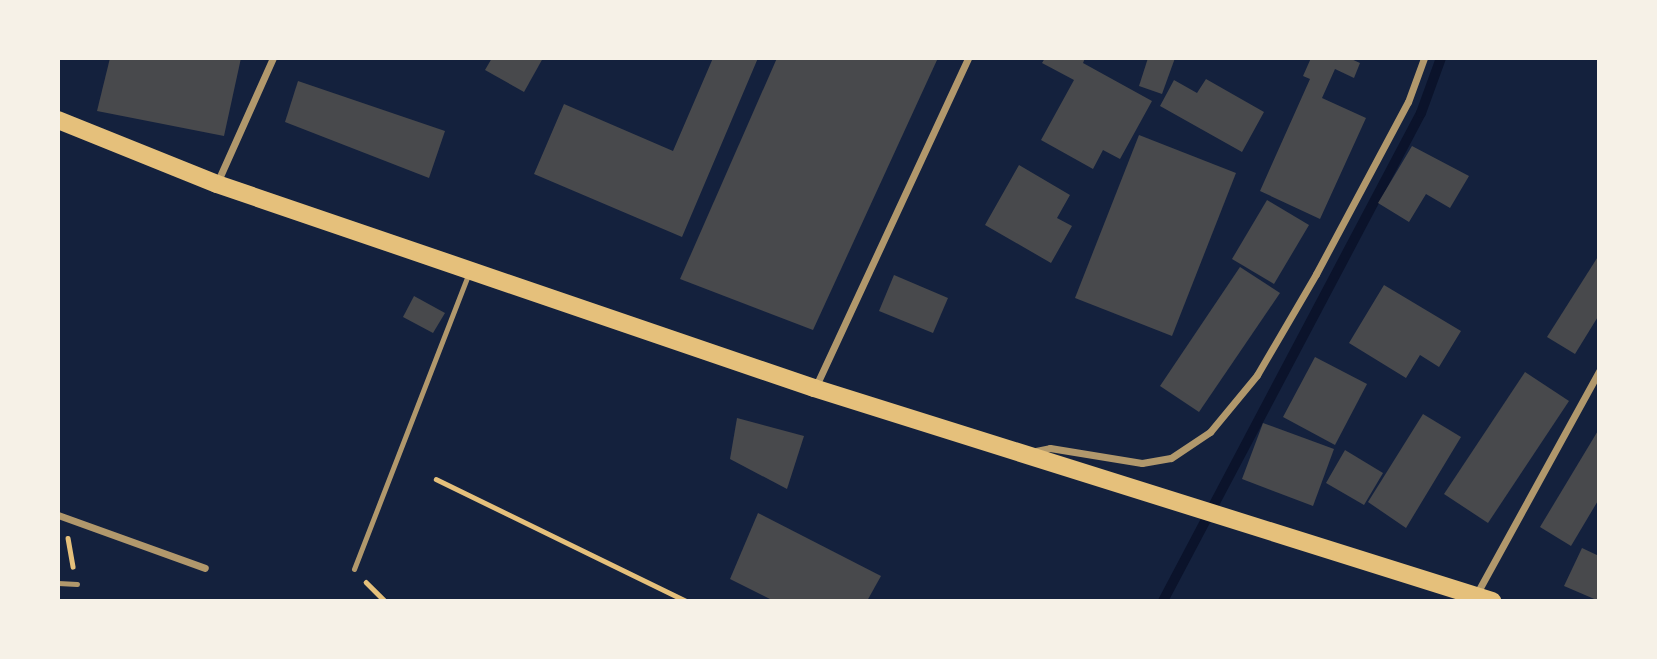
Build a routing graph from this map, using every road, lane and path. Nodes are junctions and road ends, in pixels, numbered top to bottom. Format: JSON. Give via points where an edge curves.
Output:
{"nodes":[{"id":1,"x":273,"y":58,"type":"edge"},
{"id":2,"x":968,"y":58,"type":"edge"},
{"id":3,"x":1424,"y":58,"type":"edge"},
{"id":4,"x":58,"y":120,"type":"edge"},
{"id":5,"x":217,"y":184,"type":"junction"},
{"id":6,"x":470,"y":271,"type":"junction"},
{"id":7,"x":1599,"y":371,"type":"edge"},
{"id":8,"x":814,"y":388,"type":"junction"},
{"id":9,"x":1023,"y":454,"type":"junction"},
{"id":10,"x":436,"y":479,"type":"dead end"},
{"id":11,"x":58,"y":514,"type":"edge"},
{"id":12,"x":70,"y":520,"type":"junction"},
{"id":13,"x":205,"y":568,"type":"dead end"},
{"id":14,"x":354,"y":569,"type":"joint"},
{"id":15,"x":58,"y":583,"type":"edge"},
{"id":16,"x":77,"y":584,"type":"joint"},
{"id":17,"x":1484,"y":599,"type":"edge"},
{"id":18,"x":385,"y":601,"type":"edge"},
{"id":19,"x":686,"y":601,"type":"edge"}],
"edges":[{"from":1,"to":5,"type":"street"},
{"from":2,"to":8,"type":"street"},
{"from":3,"to":9,"type":"street","via":[[1408,102],[1317,274],[1257,375],[1210,432],[1171,458],[1142,463],[1050,447]]},
{"from":4,"to":5,"type":"main road"},
{"from":5,"to":6,"type":"main road"},
{"from":6,"to":8,"type":"main road"},
{"from":6,"to":14,"type":"lane"},
{"from":7,"to":17,"type":"street"},
{"from":8,"to":9,"type":"main road"},
{"from":9,"to":17,"type":"main road"},
{"from":10,"to":19,"type":"path"},
{"from":11,"to":12,"type":"street"},
{"from":12,"to":13,"type":"street"},
{"from":12,"to":16,"type":"path","via":[[68,543]]},
{"from":14,"to":18,"type":"path"},
{"from":15,"to":16,"type":"lane"}]}
